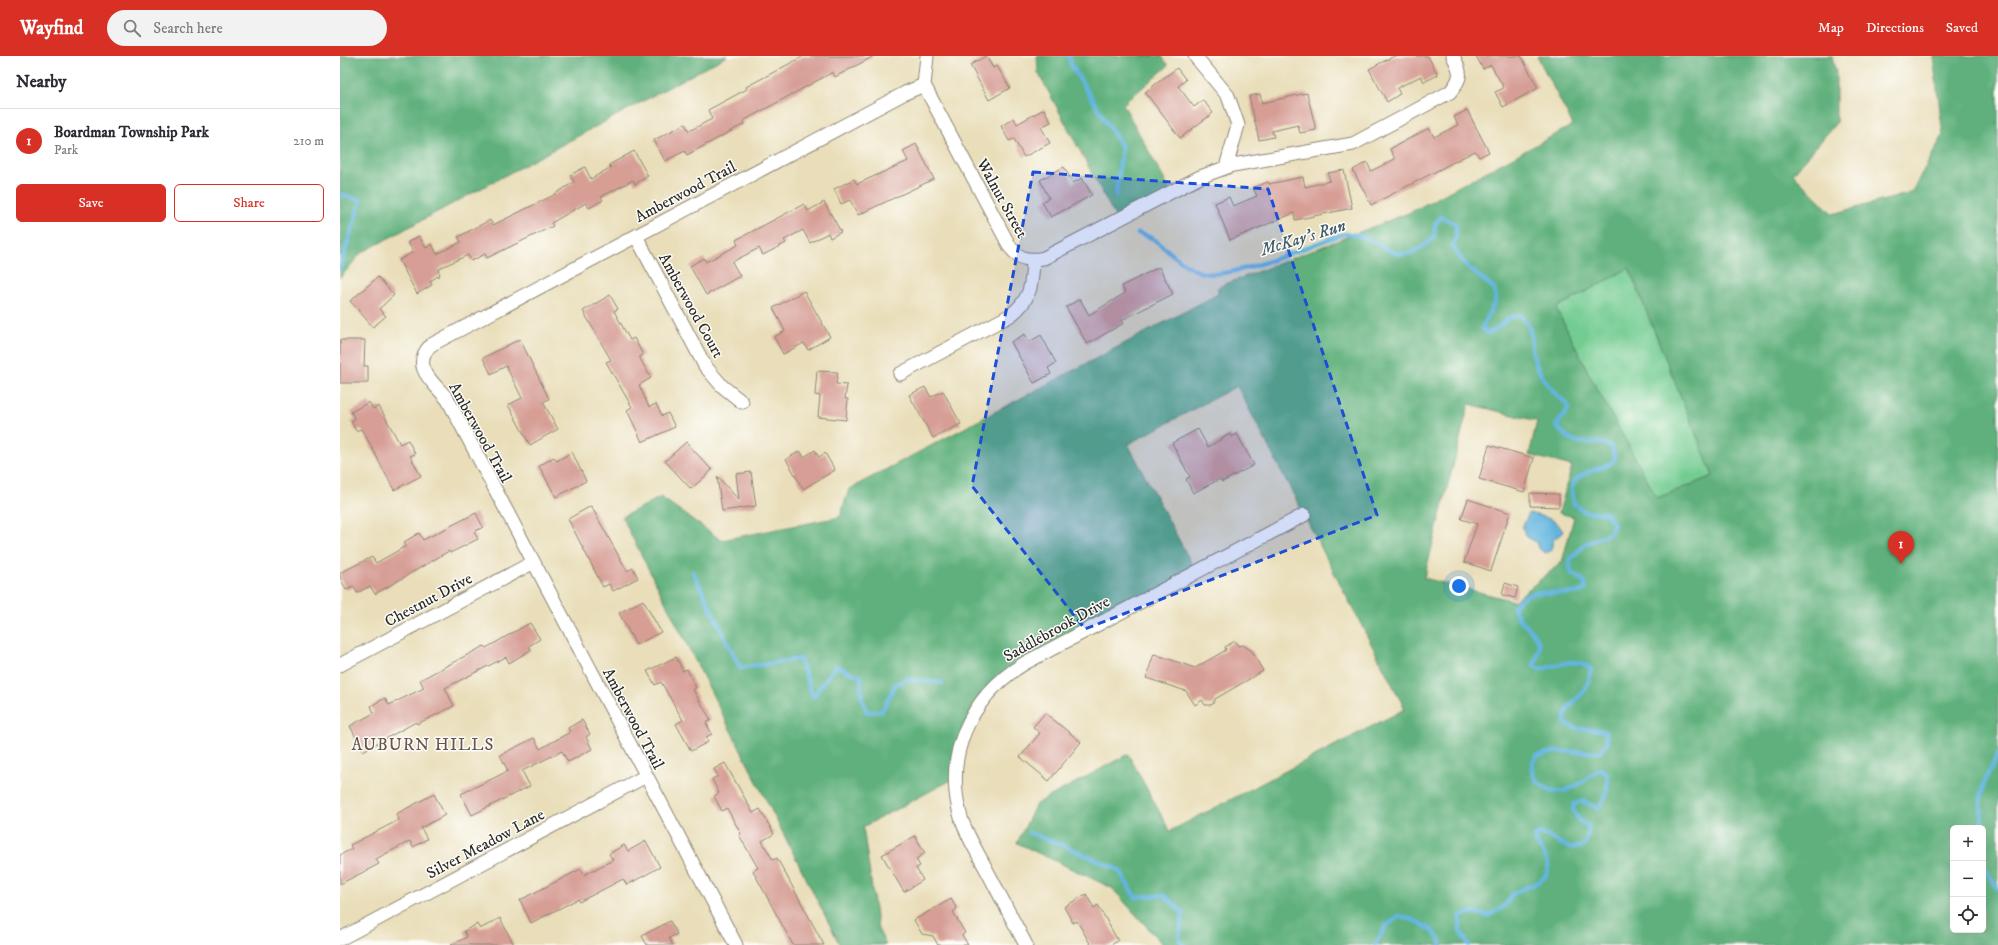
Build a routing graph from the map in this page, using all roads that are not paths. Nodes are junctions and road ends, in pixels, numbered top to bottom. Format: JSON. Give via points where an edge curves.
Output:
{"nodes":[{"id":1,"x":927,"y":56,"type":"edge"},
{"id":2,"x":1195,"y":56,"type":"edge"},
{"id":3,"x":1453,"y":56,"type":"edge"},
{"id":4,"x":924,"y":85,"type":"junction"},
{"id":5,"x":1226,"y":167,"type":"junction"},
{"id":6,"x":636,"y":236,"type":"junction"},
{"id":7,"x":1033,"y":260,"type":"junction"},
{"id":8,"x":900,"y":374,"type":"dead end"},
{"id":9,"x":742,"y":402,"type":"dead end"},
{"id":10,"x":1304,"y":515,"type":"dead end"},
{"id":11,"x":532,"y":563,"type":"junction"},
{"id":12,"x":340,"y":664,"type":"edge"},
{"id":13,"x":646,"y":776,"type":"junction"},
{"id":14,"x":340,"y":939,"type":"edge"},
{"id":15,"x":736,"y":945,"type":"edge"},
{"id":16,"x":1026,"y":945,"type":"edge"}],
"edges":[{"from":1,"to":4,"type":"street"},
{"from":2,"to":5,"type":"street","via":[[1228,96],[1238,125]]},
{"from":3,"to":5,"type":"street","via":[[1460,69],[1459,82],[1450,92],[1353,144]]},
{"from":4,"to":6,"type":"street","name":"Amberwood Trail","via":[[904,93]]},
{"from":4,"to":7,"type":"street","name":"Walnut Street","via":[[1010,248],[1021,259]]},
{"from":5,"to":7,"type":"street","via":[[1200,177],[1044,258]]},
{"from":6,"to":9,"type":"street","name":"Amberwood Court","via":[[705,366],[722,386]]},
{"from":6,"to":11,"type":"street","name":"Amberwood Trail","via":[[431,345],[424,354],[423,369],[427,377],[448,400]]},
{"from":7,"to":8,"type":"street","via":[[1032,284],[1020,308]]},
{"from":10,"to":16,"type":"street","name":"Saddlebrook Drive","via":[[1025,663],[1000,680],[978,704],[964,732],[959,749],[955,780],[958,807],[968,834]]},
{"from":11,"to":12,"type":"street","name":"Chestnut Drive"},
{"from":11,"to":13,"type":"street","name":"Amberwood Trail"},
{"from":13,"to":14,"type":"street","name":"Silver Meadow Lane"},
{"from":13,"to":15,"type":"street","name":"Amberwood Trail"}]}
